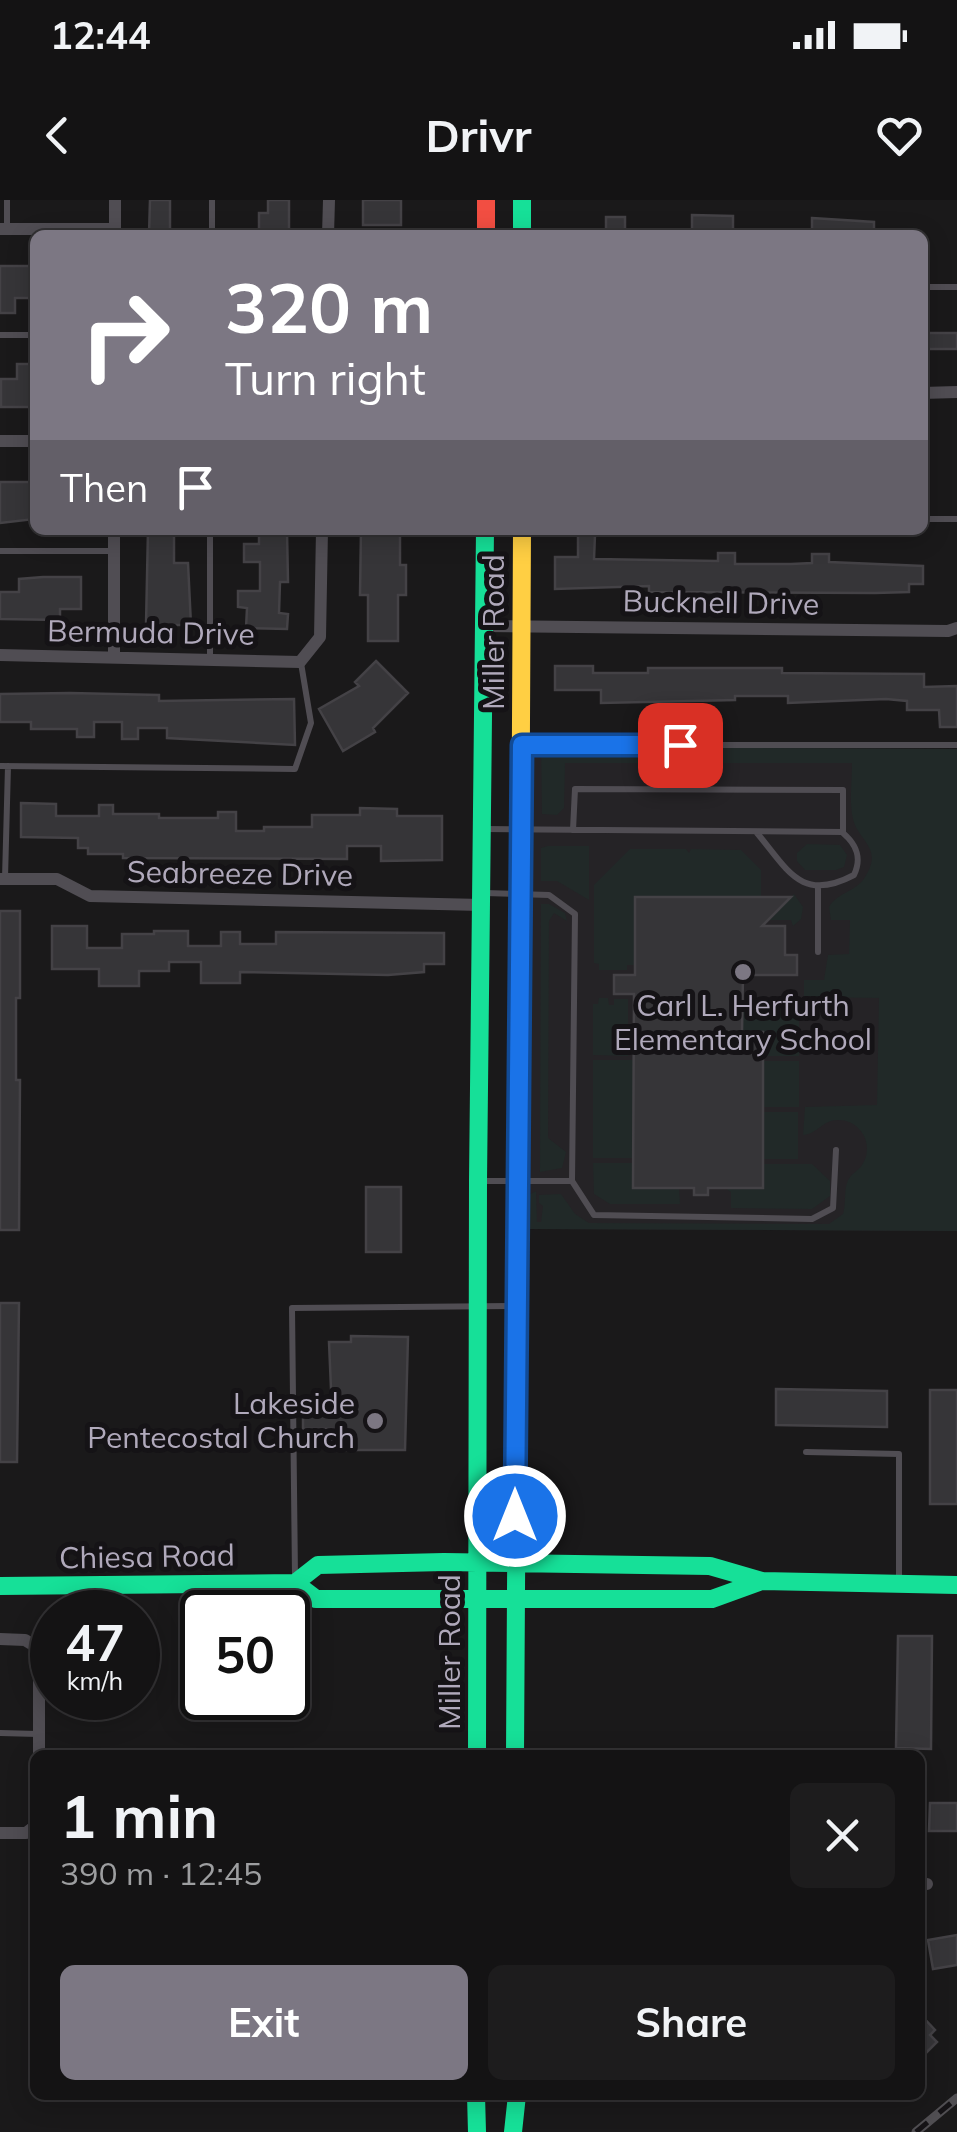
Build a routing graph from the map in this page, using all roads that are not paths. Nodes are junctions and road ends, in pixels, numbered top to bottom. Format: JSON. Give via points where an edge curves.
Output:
{"nodes":[{"id":1,"x":7,"y":200,"type":"edge"},
{"id":2,"x":115,"y":200,"type":"edge"},
{"id":3,"x":212,"y":200,"type":"edge"},
{"id":4,"x":328,"y":200,"type":"edge"},
{"id":5,"x":486,"y":200,"type":"edge"},
{"id":6,"x":522,"y":200,"type":"edge"},
{"id":7,"x":3,"y":228,"type":"edge"},
{"id":8,"x":59,"y":230,"type":"edge"},
{"id":9,"x":115,"y":230,"type":"edge"},
{"id":10,"x":212,"y":230,"type":"edge"},
{"id":11,"x":328,"y":230,"type":"edge"},
{"id":12,"x":486,"y":230,"type":"edge"},
{"id":13,"x":522,"y":230,"type":"edge"},
{"id":14,"x":928,"y":287,"type":"edge"},
{"id":15,"x":957,"y":287,"type":"edge"},
{"id":16,"x":0,"y":335,"type":"edge"},
{"id":17,"x":30,"y":335,"type":"edge"},
{"id":18,"x":957,"y":392,"type":"edge"},
{"id":19,"x":928,"y":393,"type":"edge"},
{"id":20,"x":0,"y":442,"type":"edge"},
{"id":21,"x":30,"y":442,"type":"edge"},
{"id":22,"x":928,"y":519,"type":"edge"},
{"id":23,"x":957,"y":520,"type":"edge"},
{"id":24,"x":114,"y":535,"type":"edge"},
{"id":25,"x":210,"y":535,"type":"edge"},
{"id":26,"x":322,"y":535,"type":"edge"},
{"id":27,"x":485,"y":535,"type":"edge"},
{"id":28,"x":522,"y":535,"type":"edge"},
{"id":29,"x":0,"y":551,"type":"edge"},
{"id":30,"x":114,"y":551,"type":"junction"},
{"id":31,"x":484,"y":626,"type":"junction"},
{"id":32,"x":522,"y":626,"type":"junction"},
{"id":33,"x":957,"y":628,"type":"edge"},
{"id":34,"x":0,"y":655,"type":"edge"},
{"id":35,"x":114,"y":656,"type":"junction"},
{"id":36,"x":210,"y":658,"type":"junction"},
{"id":37,"x":300,"y":662,"type":"junction"},
{"id":38,"x":522,"y":745,"type":"junction"},
{"id":39,"x":957,"y":745,"type":"edge"},
{"id":40,"x":4,"y":766,"type":"edge"},
{"id":41,"x":484,"y":828,"type":"junction"},
{"id":42,"x":521,"y":829,"type":"junction"},
{"id":43,"x":574,"y":830,"type":"junction"},
{"id":44,"x":756,"y":832,"type":"junction"},
{"id":45,"x":843,"y":832,"type":"junction"},
{"id":46,"x":3,"y":879,"type":"edge"},
{"id":47,"x":818,"y":887,"type":"junction"},
{"id":48,"x":520,"y":894,"type":"junction"},
{"id":49,"x":482,"y":899,"type":"junction"},
{"id":50,"x":818,"y":952,"type":"dead end"},
{"id":51,"x":836,"y":1150,"type":"dead end"},
{"id":52,"x":572,"y":1181,"type":"junction"},
{"id":53,"x":478,"y":1182,"type":"junction"},
{"id":54,"x":518,"y":1182,"type":"junction"},
{"id":55,"x":478,"y":1306,"type":"junction"},
{"id":56,"x":517,"y":1306,"type":"junction"},
{"id":57,"x":806,"y":1452,"type":"dead end"},
{"id":58,"x":478,"y":1563,"type":"junction"},
{"id":59,"x":516,"y":1563,"type":"junction"},
{"id":60,"x":762,"y":1581,"type":"junction"},
{"id":61,"x":295,"y":1583,"type":"junction"},
{"id":62,"x":899,"y":1584,"type":"junction"},
{"id":63,"x":957,"y":1585,"type":"edge"},
{"id":64,"x":0,"y":1586,"type":"edge"},
{"id":65,"x":479,"y":1598,"type":"junction"},
{"id":66,"x":517,"y":1598,"type":"junction"},
{"id":67,"x":0,"y":1639,"type":"edge"},
{"id":68,"x":0,"y":1734,"type":"edge"},
{"id":69,"x":39,"y":1734,"type":"junction"},
{"id":70,"x":39,"y":1750,"type":"edge"},
{"id":71,"x":478,"y":1750,"type":"edge"},
{"id":72,"x":515,"y":1750,"type":"edge"},
{"id":73,"x":30,"y":1830,"type":"edge"},
{"id":74,"x":0,"y":1833,"type":"edge"},
{"id":75,"x":476,"y":2100,"type":"edge"},
{"id":76,"x":517,"y":2100,"type":"edge"},
{"id":77,"x":478,"y":2132,"type":"edge"},
{"id":78,"x":514,"y":2132,"type":"edge"}],
"edges":[{"from":1,"to":7,"type":"lane"},
{"from":2,"to":9,"type":"street"},
{"from":3,"to":10,"type":"lane"},
{"from":4,"to":11,"type":"street"},
{"from":5,"to":12,"type":"main road"},
{"from":6,"to":13,"type":"main road"},
{"from":7,"to":8,"type":"street"},
{"from":14,"to":15,"type":"lane"},
{"from":16,"to":17,"type":"lane"},
{"from":18,"to":19,"type":"street"},
{"from":20,"to":21,"type":"street"},
{"from":22,"to":23,"type":"lane"},
{"from":24,"to":30,"type":"street"},
{"from":25,"to":36,"type":"lane"},
{"from":26,"to":37,"type":"street","via":[[320,638]]},
{"from":27,"to":31,"type":"main road","name":"Miller Road"},
{"from":28,"to":32,"type":"main road","name":"Miller Road"},
{"from":29,"to":30,"type":"lane"},
{"from":30,"to":35,"type":"street"},
{"from":31,"to":32,"type":"street","name":"Bucknell Drive"},
{"from":31,"to":41,"type":"main road","name":"Miller Road"},
{"from":32,"to":33,"type":"street","name":"Bucknell Drive"},
{"from":32,"to":38,"type":"main road","name":"Miller Road"},
{"from":34,"to":35,"type":"street","name":"Bermuda Drive"},
{"from":35,"to":36,"type":"street","name":"Bermuda Drive"},
{"from":36,"to":37,"type":"street","name":"Bermuda Drive"},
{"from":37,"to":40,"type":"lane","via":[[312,723],[295,769]]},
{"from":38,"to":39,"type":"lane"},
{"from":38,"to":42,"type":"main road","name":"Miller Road"},
{"from":40,"to":46,"type":"lane"},
{"from":41,"to":42,"type":"lane"},
{"from":41,"to":49,"type":"main road","name":"Miller Road"},
{"from":42,"to":43,"type":"lane"},
{"from":42,"to":48,"type":"main road","name":"Miller Road"},
{"from":43,"to":44,"type":"lane"},
{"from":43,"to":45,"type":"lane","via":[[574,789],[844,790]]},
{"from":44,"to":45,"type":"lane"},
{"from":44,"to":47,"type":"lane","via":[[796,880]]},
{"from":45,"to":47,"type":"lane","via":[[858,855],[854,876]]},
{"from":46,"to":49,"type":"street","name":"Seabreeze Drive","via":[[57,879],[90,896]]},
{"from":47,"to":50,"type":"lane"},
{"from":48,"to":49,"type":"lane"},
{"from":48,"to":52,"type":"lane","via":[[549,895],[575,914]]},
{"from":48,"to":54,"type":"main road","name":"Miller Road"},
{"from":49,"to":53,"type":"main road","name":"Miller Road"},
{"from":51,"to":52,"type":"lane","via":[[833,1208],[812,1219],[594,1215]]},
{"from":52,"to":54,"type":"lane"},
{"from":53,"to":54,"type":"lane"},
{"from":53,"to":55,"type":"main road","name":"Miller Road"},
{"from":54,"to":56,"type":"main road","name":"Miller Road"},
{"from":55,"to":56,"type":"lane"},
{"from":55,"to":58,"type":"main road","name":"Miller Road"},
{"from":55,"to":61,"type":"lane","via":[[292,1308]]},
{"from":56,"to":59,"type":"main road","name":"Miller Road"},
{"from":57,"to":62,"type":"lane","via":[[899,1454]]},
{"from":58,"to":59,"type":"main road","name":"Chiesa Road"},
{"from":58,"to":61,"type":"main road","name":"Chiesa Road","via":[[318,1565]]},
{"from":58,"to":65,"type":"main road","name":"Miller Road"},
{"from":59,"to":60,"type":"main road","name":"Chiesa Road","via":[[710,1566]]},
{"from":59,"to":66,"type":"main road","name":"Miller Road"},
{"from":60,"to":62,"type":"main road","name":"Chiesa Road"},
{"from":60,"to":66,"type":"main road","name":"Chiesa Road","via":[[712,1600]]},
{"from":61,"to":64,"type":"main road","name":"Chiesa Road"},
{"from":61,"to":65,"type":"main road","name":"Chiesa Road","via":[[316,1599]]},
{"from":62,"to":63,"type":"main road","name":"Chiesa Road"},
{"from":65,"to":66,"type":"main road","name":"Chiesa Road"},
{"from":65,"to":71,"type":"main road","name":"Miller Road"},
{"from":66,"to":72,"type":"main road","name":"Miller Road"},
{"from":67,"to":69,"type":"street","via":[[35,1646]]},
{"from":68,"to":69,"type":"lane"},
{"from":69,"to":70,"type":"street"},
{"from":73,"to":74,"type":"street"},
{"from":75,"to":77,"type":"main road"},
{"from":76,"to":78,"type":"main road"}]}
